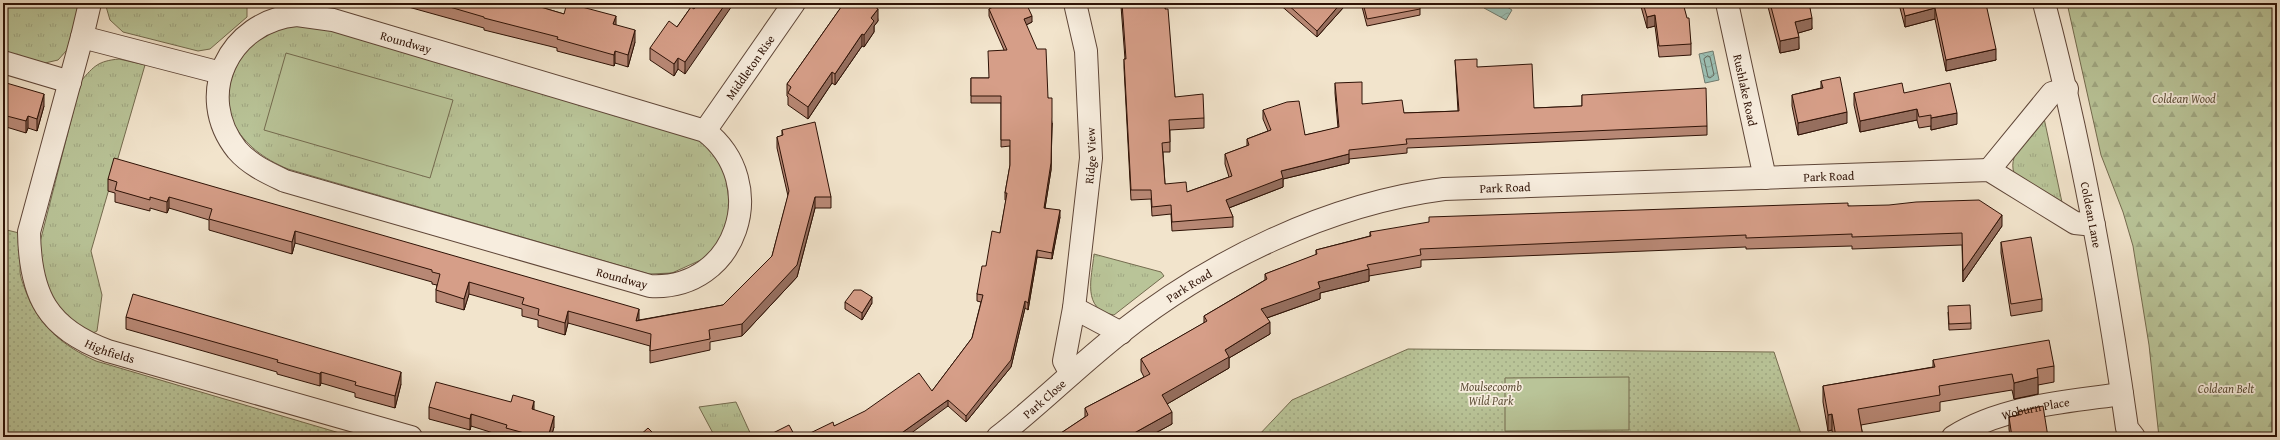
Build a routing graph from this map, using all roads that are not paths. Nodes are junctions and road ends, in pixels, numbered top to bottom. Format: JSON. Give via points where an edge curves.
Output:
{"nodes":[{"id":1,"x":90,"y":3,"type":"edge"},
{"id":2,"x":794,"y":3,"type":"edge"},
{"id":3,"x":1075,"y":3,"type":"edge"},
{"id":4,"x":1727,"y":3,"type":"edge"},
{"id":5,"x":2044,"y":3,"type":"edge"},
{"id":6,"x":82,"y":37,"type":"junction"},
{"id":7,"x":3,"y":62,"type":"edge"},
{"id":8,"x":221,"y":73,"type":"junction"},
{"id":9,"x":70,"y":82,"type":"junction"},
{"id":10,"x":2067,"y":90,"type":"junction"},
{"id":11,"x":705,"y":131,"type":"junction"},
{"id":12,"x":1989,"y":170,"type":"junction"},
{"id":13,"x":1765,"y":178,"type":"junction"},
{"id":14,"x":2094,"y":225,"type":"junction"},
{"id":15,"x":1074,"y":308,"type":"junction"},
{"id":16,"x":1121,"y":332,"type":"junction"},
{"id":17,"x":1071,"y":374,"type":"junction"},
{"id":18,"x":2122,"y":394,"type":"junction"},
{"id":19,"x":2128,"y":434,"type":"edge"},
{"id":20,"x":411,"y":437,"type":"edge"},
{"id":21,"x":998,"y":437,"type":"edge"},
{"id":22,"x":1953,"y":437,"type":"edge"}],
"edges":[{"from":1,"to":6,"type":"street","name":"Highfields"},
{"from":2,"to":11,"type":"street","name":"Middleton Rise"},
{"from":3,"to":15,"type":"street","name":"Ridge View","via":[[1086,51],[1091,158]]},
{"from":4,"to":13,"type":"street","name":"Rushlake Road"},
{"from":5,"to":10,"type":"street","name":"Coldean Lane"},
{"from":6,"to":8,"type":"street"},
{"from":6,"to":9,"type":"street","name":"Highfields"},
{"from":7,"to":9,"type":"street"},
{"from":8,"to":11,"type":"street","name":"Roundway","via":[[232,52],[252,30],[277,18],[308,16],[333,20]]},
{"from":8,"to":11,"type":"street","name":"Roundway","via":[[218,105],[223,125],[237,150],[268,173],[285,181],[650,286],[681,284],[703,273],[722,254],[738,224],[741,201],[736,172],[725,150]]},
{"from":9,"to":20,"type":"street","name":"Highfields","via":[[29,232],[36,288],[46,307],[66,330],[86,343],[108,351]]},
{"from":10,"to":12,"type":"street","via":[[2052,93]]},
{"from":10,"to":14,"type":"street","name":"Coldean Lane"},
{"from":12,"to":13,"type":"street","name":"Park Road"},
{"from":12,"to":14,"type":"street","via":[[2075,223]]},
{"from":13,"to":16,"type":"street","name":"Park Road","via":[[1444,189],[1413,193],[1329,218],[1274,239],[1195,280]]},
{"from":14,"to":18,"type":"street","name":"Coldean Lane","via":[[2112,319]]},
{"from":15,"to":16,"type":"street"},
{"from":15,"to":17,"type":"street","name":"Ridge View","via":[[1064,361]]},
{"from":16,"to":17,"type":"street","name":"Park Road"},
{"from":17,"to":21,"type":"street","name":"Park Close"},
{"from":18,"to":19,"type":"street","name":"Coldean Lane"},
{"from":18,"to":22,"type":"street","name":"Woburn Place","via":[[2004,414],[1979,422]]}]}
